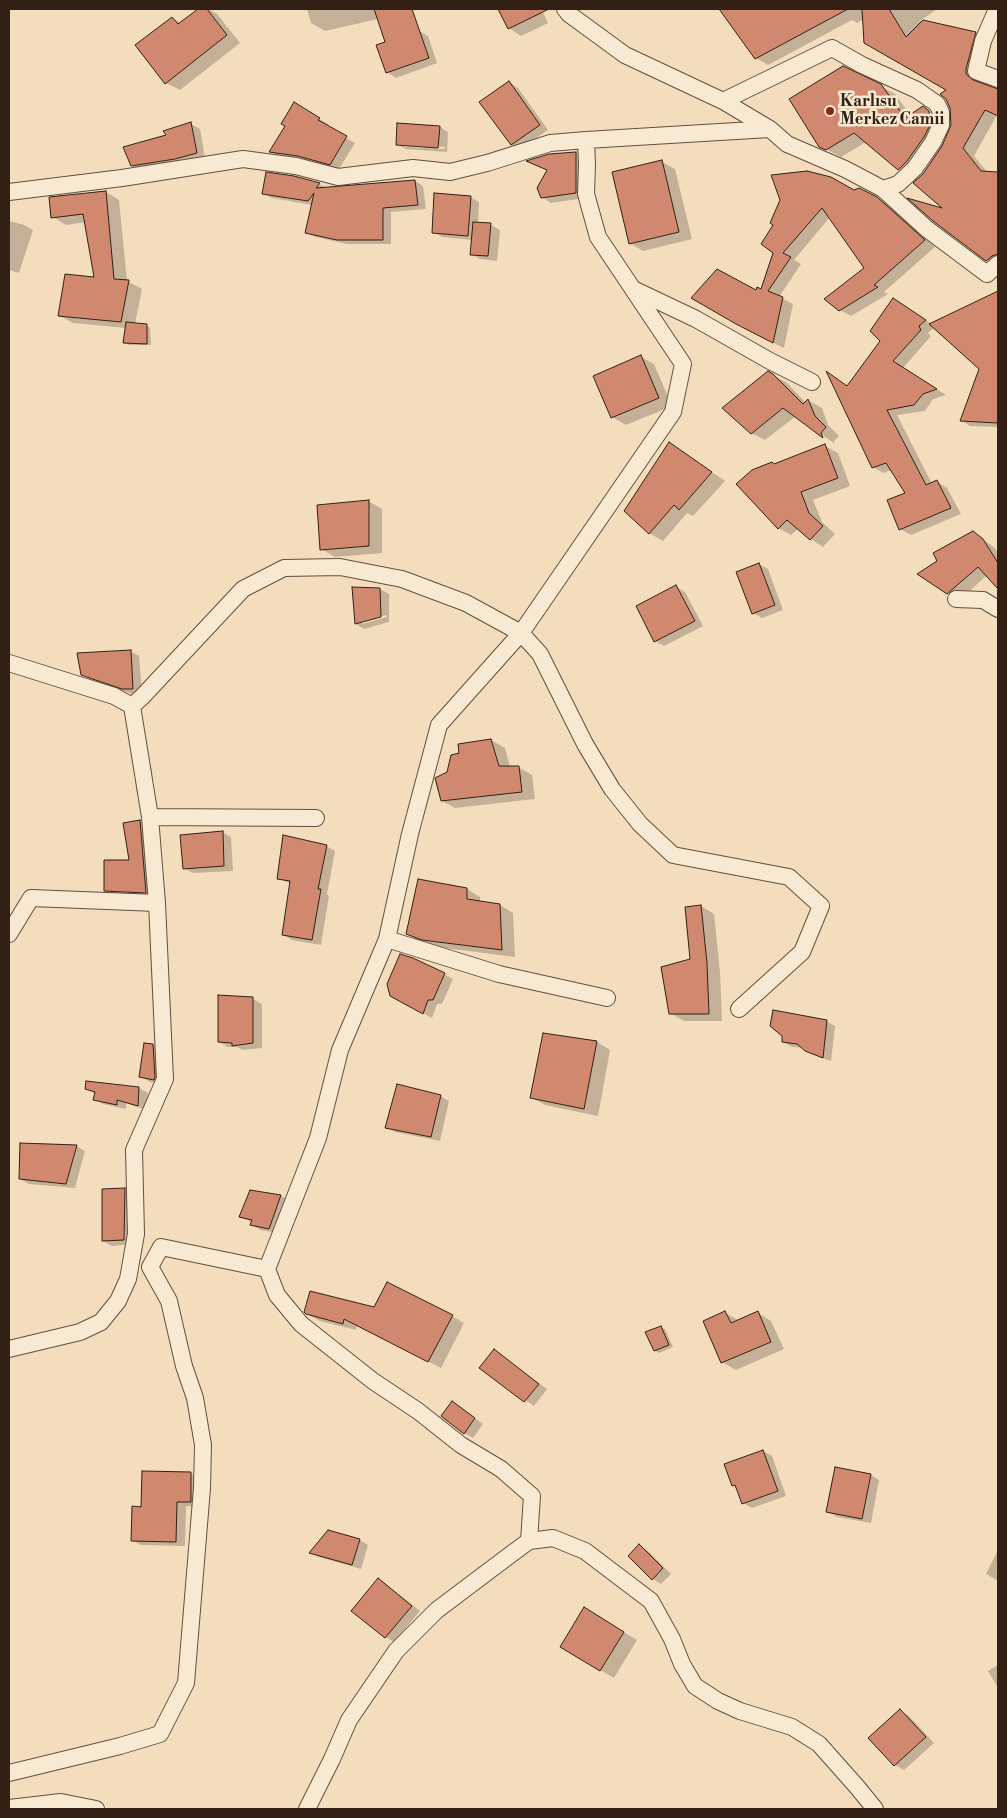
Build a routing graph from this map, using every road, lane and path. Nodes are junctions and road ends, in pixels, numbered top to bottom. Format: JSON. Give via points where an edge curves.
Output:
{"nodes":[{"id":1,"x":565,"y":9,"type":"edge"},
{"id":2,"x":997,"y":9,"type":"edge"},
{"id":3,"x":998,"y":79,"type":"edge"},
{"id":4,"x":723,"y":101,"type":"junction"},
{"id":5,"x":770,"y":129,"type":"junction"},
{"id":6,"x":586,"y":140,"type":"junction"},
{"id":7,"x":883,"y":189,"type":"junction"},
{"id":8,"x":9,"y":192,"type":"edge"},
{"id":9,"x":998,"y":264,"type":"edge"},
{"id":10,"x":636,"y":290,"type":"junction"},
{"id":11,"x":812,"y":382,"type":"dead end"},
{"id":12,"x":956,"y":599,"type":"dead end"},
{"id":13,"x":998,"y":609,"type":"edge"},
{"id":14,"x":521,"y":633,"type":"junction"},
{"id":15,"x":9,"y":663,"type":"edge"},
{"id":16,"x":132,"y":706,"type":"junction"},
{"id":17,"x":150,"y":817,"type":"junction"},
{"id":18,"x":316,"y":818,"type":"dead end"},
{"id":19,"x":157,"y":903,"type":"junction"},
{"id":20,"x":9,"y":934,"type":"edge"},
{"id":21,"x":387,"y":938,"type":"junction"},
{"id":22,"x":607,"y":998,"type":"dead end"},
{"id":23,"x":739,"y":1009,"type":"dead end"},
{"id":24,"x":267,"y":1269,"type":"junction"},
{"id":25,"x":9,"y":1349,"type":"edge"},
{"id":26,"x":529,"y":1542,"type":"junction"},
{"id":27,"x":9,"y":1773,"type":"edge"},
{"id":28,"x":9,"y":1808,"type":"edge"},
{"id":29,"x":96,"y":1809,"type":"edge"},
{"id":30,"x":308,"y":1809,"type":"edge"},
{"id":31,"x":875,"y":1809,"type":"edge"}],
"edges":[{"from":1,"to":4,"type":"street","via":[[625,55]]},
{"from":2,"to":3,"type":"street","via":[[983,40],[976,71]]},
{"from":4,"to":5,"type":"street"},
{"from":4,"to":7,"type":"street","via":[[832,48],[917,90],[937,104],[941,125],[915,168],[898,184]]},
{"from":5,"to":6,"type":"street"},
{"from":5,"to":7,"type":"street","via":[[787,144],[845,168]]},
{"from":6,"to":8,"type":"street","via":[[550,143],[450,172],[413,168],[338,177],[296,166],[243,160]]},
{"from":6,"to":10,"type":"street","via":[[586,194],[598,237]]},
{"from":7,"to":9,"type":"street","via":[[927,229],[987,274]]},
{"from":10,"to":11,"type":"street"},
{"from":10,"to":14,"type":"street","via":[[683,364],[673,412]]},
{"from":12,"to":13,"type":"street","via":[[983,600]]},
{"from":14,"to":16,"type":"street","via":[[466,603],[402,579],[340,568],[284,568],[243,588]]},
{"from":14,"to":21,"type":"street","via":[[438,725]]},
{"from":14,"to":23,"type":"street","via":[[540,654],[584,744],[612,789],[640,824],[673,855],[789,877],[820,906],[802,952]]},
{"from":15,"to":16,"type":"street","via":[[114,696]]},
{"from":16,"to":17,"type":"street"},
{"from":17,"to":18,"type":"street"},
{"from":17,"to":19,"type":"street"},
{"from":19,"to":20,"type":"street","via":[[31,898]]},
{"from":19,"to":25,"type":"street","via":[[165,1080],[134,1150],[136,1234],[128,1279],[118,1302],[101,1322],[80,1332]]},
{"from":21,"to":22,"type":"street","via":[[499,974]]},
{"from":21,"to":24,"type":"street","via":[[340,1050],[318,1138]]},
{"from":24,"to":26,"type":"street","via":[[277,1295],[301,1324],[461,1445],[501,1469],[532,1496]]},
{"from":24,"to":27,"type":"street","via":[[161,1247],[150,1267],[169,1301],[195,1398],[203,1445],[186,1683],[160,1734]]},
{"from":26,"to":30,"type":"street","via":[[436,1610],[396,1651],[349,1720]]},
{"from":26,"to":31,"type":"street","via":[[553,1538],[585,1551],[651,1601],[695,1686],[740,1711],[792,1727],[819,1744]]},
{"from":28,"to":29,"type":"street","via":[[61,1802]]}]}
